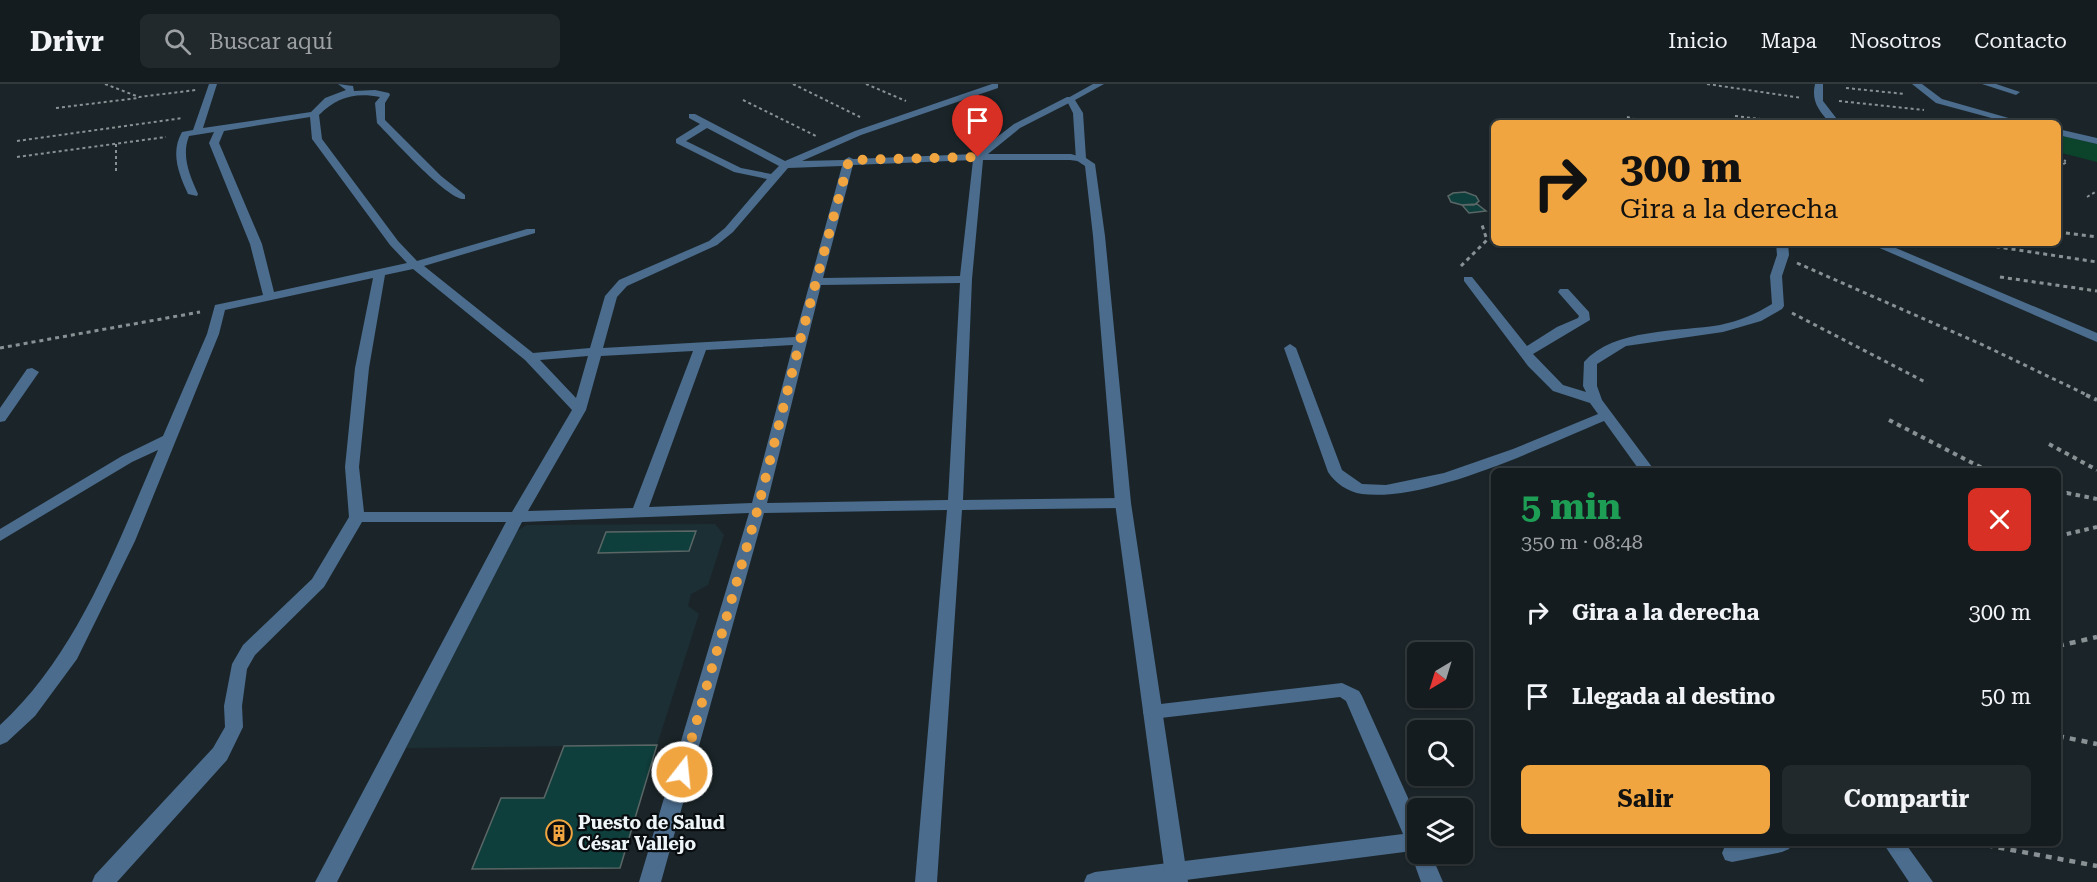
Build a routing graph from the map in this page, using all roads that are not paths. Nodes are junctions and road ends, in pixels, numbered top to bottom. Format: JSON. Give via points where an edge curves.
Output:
{"nodes":[{"id":1,"x":1100,"y":84,"type":"edge"},
{"id":2,"x":1819,"y":84,"type":"edge"},
{"id":3,"x":1916,"y":84,"type":"edge"},
{"id":4,"x":1986,"y":84,"type":"edge"},
{"id":5,"x":212,"y":86,"type":"edge"},
{"id":6,"x":995,"y":86,"type":"dead end"},
{"id":7,"x":342,"y":89,"type":"edge"},
{"id":8,"x":2016,"y":92,"type":"dead end"},
{"id":9,"x":1070,"y":99,"type":"junction"},
{"id":10,"x":314,"y":114,"type":"junction"},
{"id":11,"x":692,"y":116,"type":"dead end"},
{"id":12,"x":1832,"y":120,"type":"edge"},
{"id":13,"x":2009,"y":120,"type":"edge"},
{"id":14,"x":708,"y":124,"type":"junction"},
{"id":15,"x":220,"y":129,"type":"junction"},
{"id":16,"x":197,"y":133,"type":"junction"},
{"id":17,"x":2061,"y":133,"type":"edge"},
{"id":18,"x":2097,"y":141,"type":"edge"},
{"id":19,"x":978,"y":157,"type":"junction"},
{"id":20,"x":849,"y":160,"type":"junction"},
{"id":21,"x":1081,"y":160,"type":"junction"},
{"id":22,"x":785,"y":165,"type":"junction"},
{"id":23,"x":774,"y":178,"type":"junction"},
{"id":24,"x":193,"y":194,"type":"dead end"},
{"id":25,"x":460,"y":197,"type":"dead end"},
{"id":26,"x":531,"y":231,"type":"dead end"},
{"id":27,"x":1881,"y":246,"type":"edge"},
{"id":28,"x":1783,"y":249,"type":"edge"},
{"id":29,"x":415,"y":265,"type":"junction"},
{"id":30,"x":380,"y":272,"type":"junction"},
{"id":31,"x":966,"y":279,"type":"junction"},
{"id":32,"x":1468,"y":279,"type":"dead end"},
{"id":33,"x":818,"y":282,"type":"junction"},
{"id":34,"x":1564,"y":292,"type":"dead end"},
{"id":35,"x":269,"y":296,"type":"junction"},
{"id":36,"x":2097,"y":338,"type":"edge"},
{"id":37,"x":800,"y":341,"type":"junction"},
{"id":38,"x":701,"y":346,"type":"junction"},
{"id":39,"x":1290,"y":348,"type":"dead end"},
{"id":40,"x":594,"y":352,"type":"junction"},
{"id":41,"x":1525,"y":353,"type":"junction"},
{"id":42,"x":530,"y":357,"type":"junction"},
{"id":43,"x":32,"y":372,"type":"dead end"},
{"id":44,"x":1595,"y":400,"type":"junction"},
{"id":45,"x":579,"y":410,"type":"junction"},
{"id":46,"x":1605,"y":416,"type":"junction"},
{"id":47,"x":0,"y":418,"type":"edge"},
{"id":48,"x":171,"y":438,"type":"junction"},
{"id":49,"x":1646,"y":468,"type":"edge"},
{"id":50,"x":1123,"y":504,"type":"junction"},
{"id":51,"x":955,"y":506,"type":"junction"},
{"id":52,"x":758,"y":508,"type":"junction"},
{"id":53,"x":639,"y":512,"type":"junction"},
{"id":54,"x":357,"y":517,"type":"junction"},
{"id":55,"x":517,"y":517,"type":"junction"},
{"id":56,"x":0,"y":536,"type":"edge"},
{"id":57,"x":1152,"y":712,"type":"junction"},
{"id":58,"x":0,"y":737,"type":"edge"},
{"id":59,"x":1407,"y":821,"type":"edge"},
{"id":60,"x":1767,"y":846,"type":"edge"},
{"id":61,"x":1895,"y":846,"type":"edge"},
{"id":62,"x":1407,"y":847,"type":"edge"},
{"id":63,"x":1731,"y":853,"type":"dead end"},
{"id":64,"x":1425,"y":864,"type":"edge"},
{"id":65,"x":1177,"y":877,"type":"edge"},
{"id":66,"x":103,"y":882,"type":"edge"},
{"id":67,"x":326,"y":882,"type":"edge"},
{"id":68,"x":650,"y":882,"type":"edge"},
{"id":69,"x":926,"y":882,"type":"edge"},
{"id":70,"x":1095,"y":882,"type":"edge"},
{"id":71,"x":1432,"y":882,"type":"edge"},
{"id":72,"x":1922,"y":882,"type":"edge"}],
"edges":[{"from":1,"to":9,"type":"street"},
{"from":2,"to":12,"type":"street","via":[[1817,100]]},
{"from":3,"to":13,"type":"street","via":[[1948,104]]},
{"from":4,"to":8,"type":"street"},
{"from":5,"to":16,"type":"street"},
{"from":6,"to":22,"type":"street","via":[[832,144]]},
{"from":7,"to":10,"type":"street"},
{"from":7,"to":25,"type":"street","via":[[386,95],[380,103],[380,121]]},
{"from":9,"to":19,"type":"street","via":[[1017,126]]},
{"from":9,"to":21,"type":"street","via":[[1078,113]]},
{"from":10,"to":15,"type":"street"},
{"from":10,"to":29,"type":"street","via":[[317,139],[394,243]]},
{"from":11,"to":14,"type":"street"},
{"from":14,"to":22,"type":"street"},
{"from":14,"to":23,"type":"street","via":[[679,141],[738,171]]},
{"from":15,"to":16,"type":"street"},
{"from":15,"to":35,"type":"street","via":[[214,143],[255,244]]},
{"from":16,"to":24,"type":"street","via":[[185,134],[182,140],[181,165]]},
{"from":17,"to":18,"type":"street"},
{"from":19,"to":20,"type":"street"},
{"from":19,"to":21,"type":"street"},
{"from":19,"to":31,"type":"street"},
{"from":20,"to":22,"type":"street"},
{"from":20,"to":33,"type":"street"},
{"from":21,"to":50,"type":"street","via":[[1090,165],[1099,236]]},
{"from":22,"to":23,"type":"street"},
{"from":23,"to":40,"type":"street","via":[[713,243],[623,283],[611,296]]},
{"from":26,"to":29,"type":"street"},
{"from":27,"to":36,"type":"street"},
{"from":28,"to":44,"type":"street","via":[[1776,276],[1778,306],[1757,318],[1724,328],[1622,343],[1591,362],[1590,386]]},
{"from":29,"to":30,"type":"street"},
{"from":29,"to":42,"type":"street"},
{"from":30,"to":35,"type":"street"},
{"from":30,"to":54,"type":"street","via":[[362,368],[352,467]]},
{"from":31,"to":33,"type":"street"},
{"from":31,"to":51,"type":"street"},
{"from":32,"to":41,"type":"street"},
{"from":33,"to":37,"type":"street"},
{"from":34,"to":41,"type":"street","via":[[1585,315],[1584,320]]},
{"from":35,"to":48,"type":"street","via":[[219,308],[213,334]]},
{"from":37,"to":38,"type":"street"},
{"from":37,"to":52,"type":"street"},
{"from":38,"to":40,"type":"street"},
{"from":38,"to":53,"type":"street"},
{"from":39,"to":46,"type":"street","via":[[1335,472],[1361,489],[1413,485],[1461,472]]},
{"from":40,"to":42,"type":"street"},
{"from":40,"to":45,"type":"street"},
{"from":41,"to":44,"type":"street","via":[[1558,388]]},
{"from":42,"to":45,"type":"street"},
{"from":43,"to":47,"type":"street"},
{"from":44,"to":46,"type":"street"},
{"from":45,"to":55,"type":"street"},
{"from":46,"to":49,"type":"street"},
{"from":48,"to":56,"type":"street","via":[[127,459]]},
{"from":48,"to":58,"type":"street","via":[[127,541],[68,658],[28,711]]},
{"from":50,"to":51,"type":"street"},
{"from":50,"to":57,"type":"street"},
{"from":51,"to":52,"type":"street"},
{"from":51,"to":69,"type":"street"},
{"from":52,"to":53,"type":"street"},
{"from":52,"to":68,"type":"street"},
{"from":53,"to":55,"type":"street"},
{"from":54,"to":55,"type":"street"},
{"from":54,"to":66,"type":"street","via":[[318,583],[249,650],[238,669],[234,727],[220,754]]},
{"from":55,"to":67,"type":"street"},
{"from":57,"to":59,"type":"street","via":[[1342,690],[1353,696]]},
{"from":57,"to":65,"type":"street"},
{"from":60,"to":63,"type":"street"},
{"from":61,"to":72,"type":"street"},
{"from":62,"to":65,"type":"street"},
{"from":64,"to":71,"type":"street"},
{"from":65,"to":70,"type":"street"}]}
